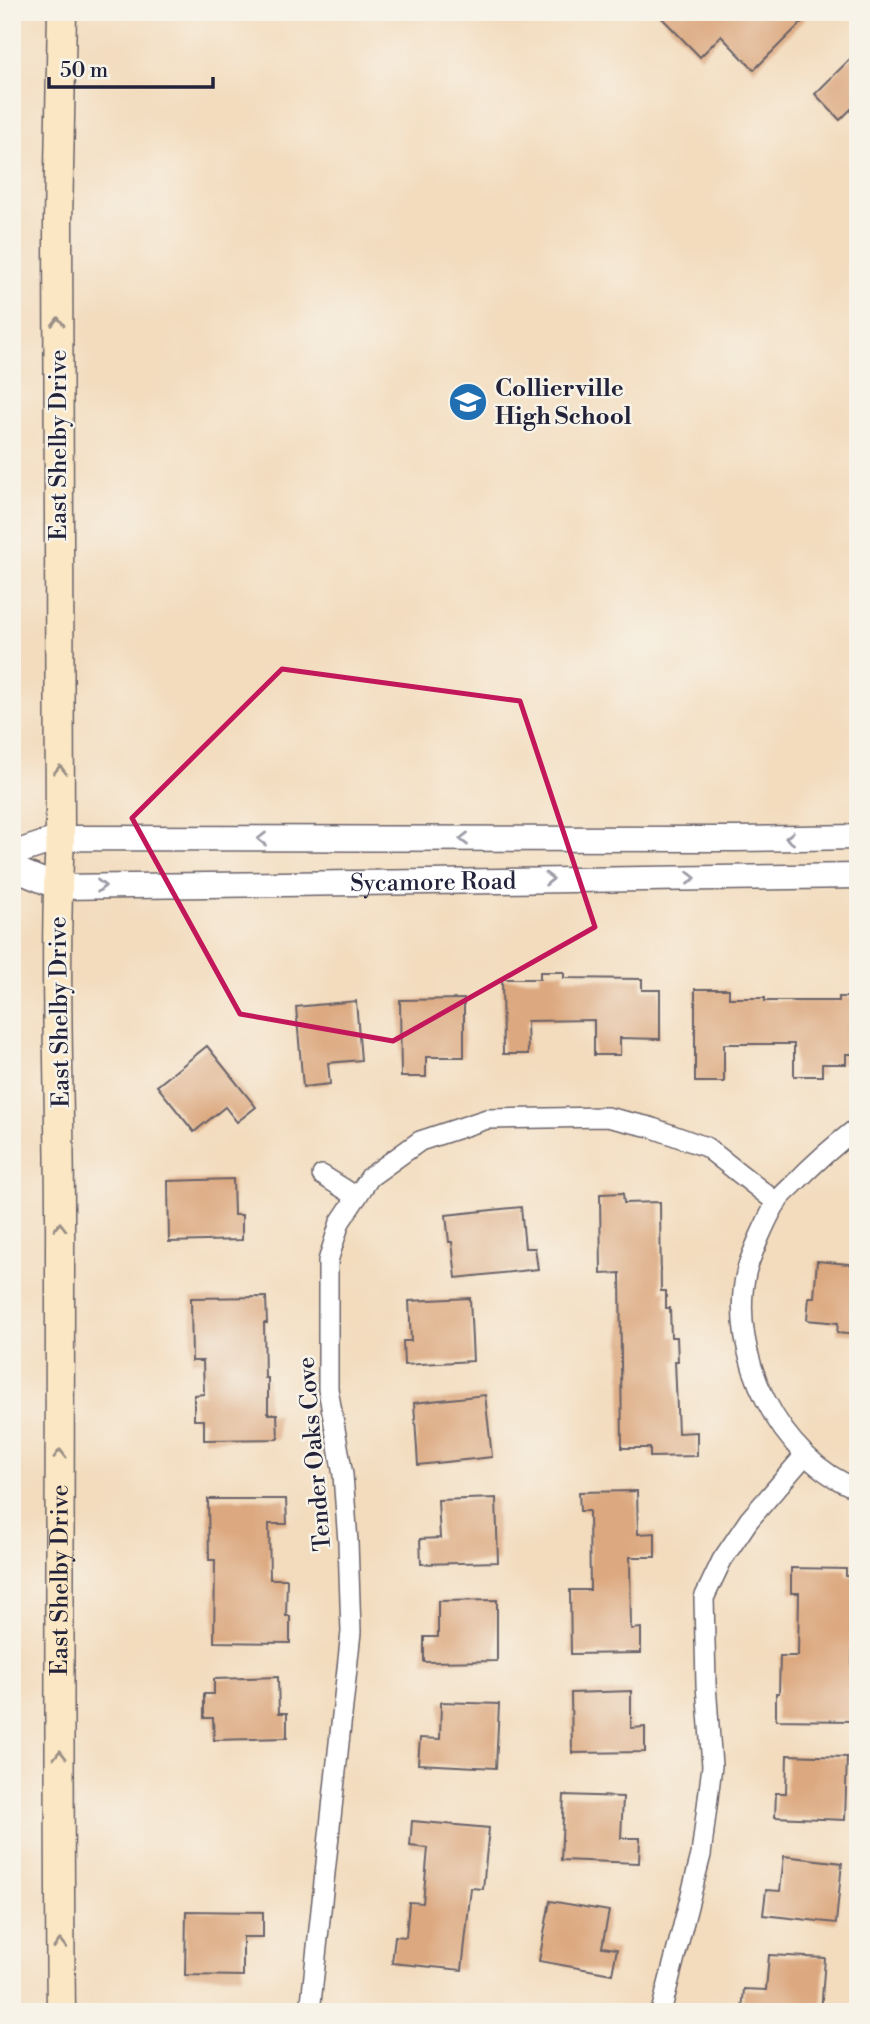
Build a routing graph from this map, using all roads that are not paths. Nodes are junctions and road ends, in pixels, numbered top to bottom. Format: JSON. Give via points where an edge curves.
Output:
{"nodes":[{"id":1,"x":62,"y":12,"type":"edge"},
{"id":2,"x":858,"y":837,"type":"edge"},
{"id":3,"x":61,"y":838,"type":"junction"},
{"id":4,"x":12,"y":854,"type":"edge"},
{"id":5,"x":12,"y":868,"type":"edge"},
{"id":6,"x":858,"y":876,"type":"edge"},
{"id":7,"x":58,"y":887,"type":"junction"},
{"id":8,"x":858,"y":1127,"type":"edge"},
{"id":9,"x":322,"y":1175,"type":"dead end"},
{"id":10,"x":357,"y":1196,"type":"junction"},
{"id":11,"x":776,"y":1202,"type":"junction"},
{"id":12,"x":805,"y":1455,"type":"junction"},
{"id":13,"x":858,"y":1489,"type":"edge"},
{"id":14,"x":61,"y":2012,"type":"edge"},
{"id":15,"x":310,"y":2012,"type":"edge"},
{"id":16,"x":661,"y":2012,"type":"edge"}],
"edges":[{"from":3,"to":1,"type":"main road","name":"East Shelby Drive","one_way":true,"via":[[58,222]]},
{"from":2,"to":3,"type":"street","name":"Sycamore Road","one_way":true},
{"from":3,"to":4,"type":"street","name":"Sycamore Road"},
{"from":3,"to":7,"type":"main road","name":"East Shelby Drive"},
{"from":5,"to":7,"type":"street","name":"Sycamore Road"},
{"from":7,"to":6,"type":"street","name":"Sycamore Road","one_way":true},
{"from":14,"to":7,"type":"main road","name":"East Shelby Drive","one_way":true},
{"from":8,"to":11,"type":"street","via":[[823,1154]]},
{"from":9,"to":10,"type":"street"},
{"from":10,"to":11,"type":"street","name":"Tender Oaks Cove","via":[[370,1177],[420,1141],[487,1119],[607,1117],[706,1147]]},
{"from":10,"to":15,"type":"street","name":"Tender Oaks Cove","via":[[340,1222],[328,1261],[328,1389],[343,1475],[351,1632]]},
{"from":11,"to":12,"type":"street","via":[[746,1272],[744,1332],[752,1370],[780,1427]]},
{"from":12,"to":13,"type":"street","via":[[815,1466]]},
{"from":12,"to":16,"type":"street","via":[[748,1520],[704,1598],[712,1766],[701,1855]]}]}
